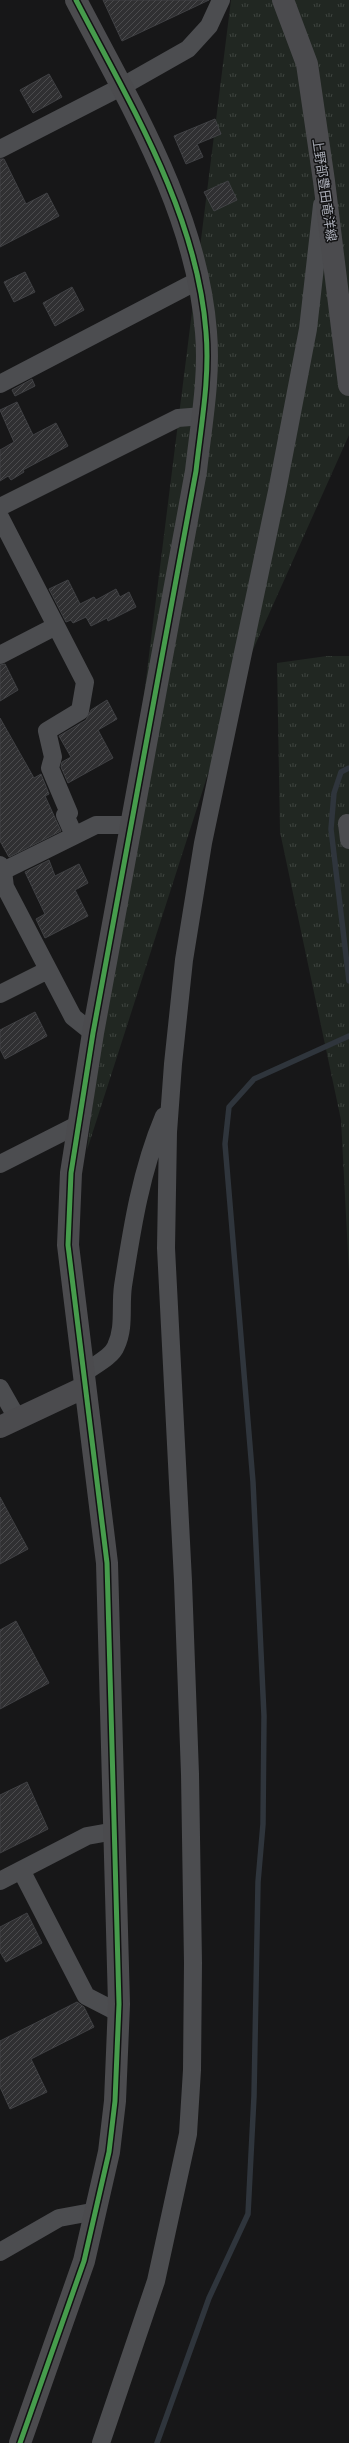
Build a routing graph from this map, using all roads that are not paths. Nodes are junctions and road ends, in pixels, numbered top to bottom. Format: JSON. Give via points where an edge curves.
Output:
{"nodes":[{"id":1,"x":76,"y":0,"type":"edge"},
{"id":2,"x":221,"y":0,"type":"edge"},
{"id":3,"x":283,"y":0,"type":"edge"},
{"id":4,"x":121,"y":87,"type":"junction"},
{"id":5,"x":0,"y":149,"type":"edge"},
{"id":6,"x":324,"y":181,"type":"junction"},
{"id":7,"x":199,"y":280,"type":"junction"},
{"id":8,"x":0,"y":384,"type":"edge"},
{"id":9,"x":349,"y":385,"type":"edge"},
{"id":10,"x":202,"y":416,"type":"junction"},
{"id":11,"x":0,"y":508,"type":"edge"},
{"id":12,"x":0,"y":517,"type":"edge"},
{"id":13,"x":56,"y":626,"type":"junction"},
{"id":14,"x":0,"y":655,"type":"edge"},
{"id":15,"x":347,"y":823,"type":"dead end"},
{"id":16,"x":131,"y":825,"type":"junction"},
{"id":17,"x":74,"y":836,"type":"junction"},
{"id":18,"x":349,"y":840,"type":"edge"},
{"id":19,"x":2,"y":874,"type":"edge"},
{"id":20,"x":48,"y":970,"type":"junction"},
{"id":21,"x":0,"y":994,"type":"edge"},
{"id":22,"x":93,"y":1033,"type":"junction"},
{"id":23,"x":170,"y":1104,"type":"junction"},
{"id":24,"x":79,"y":1124,"type":"junction"},
{"id":25,"x":0,"y":1164,"type":"edge"},
{"id":26,"x":84,"y":1380,"type":"junction"},
{"id":27,"x":0,"y":1388,"type":"edge"},
{"id":28,"x":8,"y":1422,"type":"edge"},
{"id":29,"x":115,"y":1832,"type":"junction"},
{"id":30,"x":21,"y":1870,"type":"junction"},
{"id":31,"x":0,"y":1881,"type":"edge"},
{"id":32,"x":119,"y":2013,"type":"junction"},
{"id":33,"x":96,"y":2211,"type":"junction"},
{"id":34,"x":0,"y":2252,"type":"edge"},
{"id":35,"x":20,"y":2443,"type":"edge"},
{"id":36,"x":100,"y":2443,"type":"edge"}],
"edges":[{"from":1,"to":4,"type":"street"},
{"from":2,"to":4,"type":"street","via":[[209,26],[188,49]]},
{"from":3,"to":6,"type":"street","name":"上野部豊田竜洋線","via":[[307,64]]},
{"from":4,"to":5,"type":"street"},
{"from":4,"to":7,"type":"street","via":[[187,231]]},
{"from":6,"to":9,"type":"street","name":"上野部豊田竜洋線"},
{"from":6,"to":23,"type":"street","via":[[308,329],[277,491],[203,843],[184,960]]},
{"from":7,"to":8,"type":"street"},
{"from":7,"to":10,"type":"street","via":[[206,333]]},
{"from":10,"to":11,"type":"street","via":[[178,418]]},
{"from":10,"to":16,"type":"street","via":[[196,471]]},
{"from":12,"to":13,"type":"street"},
{"from":13,"to":14,"type":"street"},
{"from":13,"to":17,"type":"street","via":[[85,682],[80,712],[47,731],[53,758],[50,768],[69,813],[65,815]]},
{"from":15,"to":18,"type":"street"},
{"from":16,"to":17,"type":"street","via":[[96,825]]},
{"from":16,"to":22,"type":"street"},
{"from":17,"to":19,"type":"street"},
{"from":19,"to":20,"type":"street","via":[[5,887]]},
{"from":20,"to":21,"type":"street"},
{"from":20,"to":22,"type":"street","via":[[73,1017]]},
{"from":22,"to":24,"type":"street"},
{"from":23,"to":26,"type":"street","via":[[150,1148],[136,1209],[123,1289],[121,1331],[116,1348]]},
{"from":23,"to":36,"type":"street","via":[[166,1248],[190,1774],[192,2070],[188,2134],[156,2282]]},
{"from":24,"to":25,"type":"street"},
{"from":24,"to":26,"type":"street","via":[[71,1173],[68,1245]]},
{"from":26,"to":28,"type":"street"},
{"from":26,"to":29,"type":"street","via":[[107,1563]]},
{"from":27,"to":28,"type":"street"},
{"from":29,"to":30,"type":"street","via":[[87,1836]]},
{"from":29,"to":32,"type":"street"},
{"from":30,"to":31,"type":"street"},
{"from":30,"to":32,"type":"street","via":[[86,1996]]},
{"from":32,"to":33,"type":"street","via":[[116,2101],[109,2152]]},
{"from":33,"to":34,"type":"street","via":[[59,2218]]},
{"from":33,"to":35,"type":"street","via":[[84,2261]]}]}
